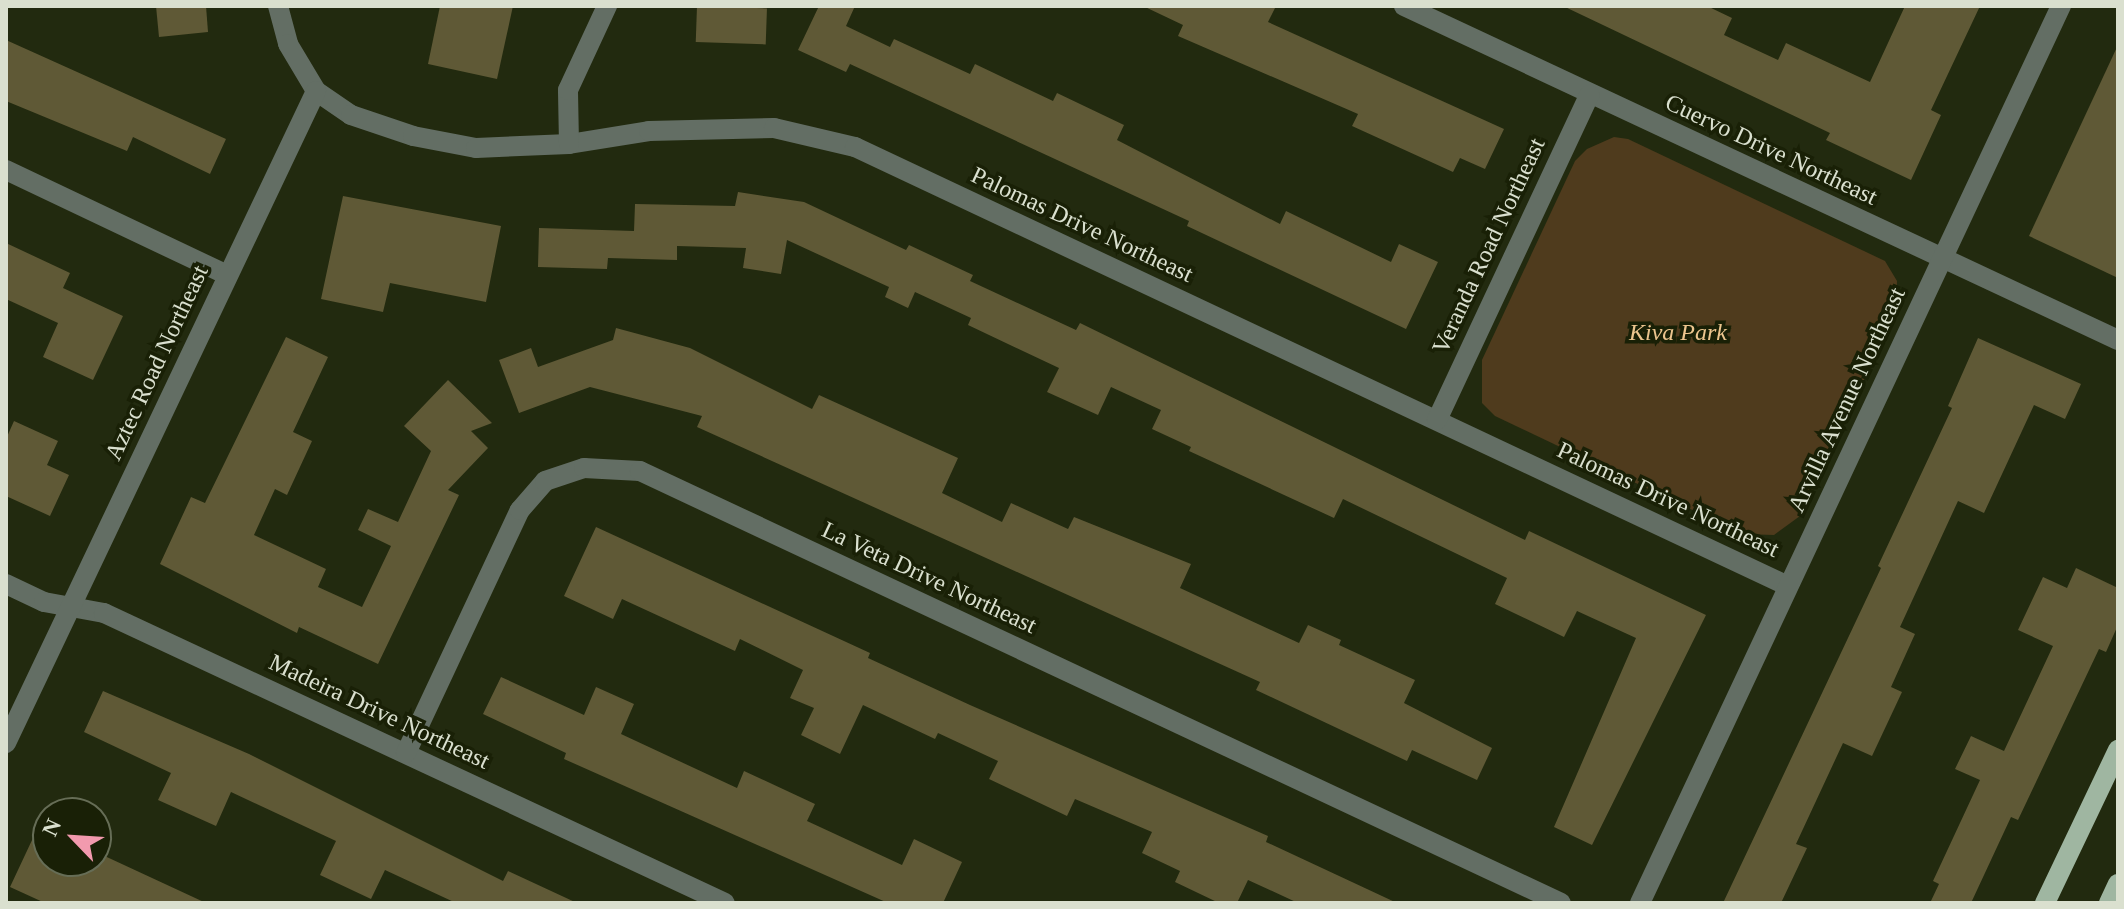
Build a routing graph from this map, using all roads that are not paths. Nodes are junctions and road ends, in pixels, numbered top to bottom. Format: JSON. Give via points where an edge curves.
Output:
{"nodes":[{"id":1,"x":278,"y":6,"type":"edge"},
{"id":2,"x":607,"y":6,"type":"edge"},
{"id":3,"x":1404,"y":6,"type":"edge"},
{"id":4,"x":2061,"y":6,"type":"edge"},
{"id":5,"x":316,"y":91,"type":"junction"},
{"id":6,"x":1589,"y":95,"type":"junction"},
{"id":7,"x":569,"y":144,"type":"junction"},
{"id":8,"x":6,"y":170,"type":"edge"},
{"id":9,"x":1942,"y":258,"type":"junction"},
{"id":10,"x":227,"y":275,"type":"junction"},
{"id":11,"x":2118,"y":340,"type":"edge"},
{"id":12,"x":1437,"y":420,"type":"junction"},
{"id":13,"x":6,"y":584,"type":"edge"},
{"id":14,"x":1788,"y":586,"type":"junction"},
{"id":15,"x":70,"y":606,"type":"junction"},
{"id":16,"x":6,"y":743,"type":"edge"},
{"id":17,"x":2118,"y":750,"type":"edge"},
{"id":18,"x":406,"y":753,"type":"junction"},
{"id":19,"x":2118,"y":884,"type":"edge"},
{"id":20,"x":725,"y":903,"type":"edge"},
{"id":21,"x":1561,"y":903,"type":"edge"},
{"id":22,"x":1640,"y":903,"type":"edge"},
{"id":23,"x":2045,"y":903,"type":"edge"},
{"id":24,"x":2109,"y":903,"type":"edge"}],
"edges":[{"from":1,"to":5,"type":"street","via":[[288,44]]},
{"from":2,"to":7,"type":"street","via":[[568,90]]},
{"from":3,"to":6,"type":"street","name":"Cuervo Drive Northeast"},
{"from":4,"to":9,"type":"street","name":"Arvilla Avenue Northeast"},
{"from":5,"to":7,"type":"street","name":"Palomas Drive Northeast","via":[[351,115],[413,136],[476,148]]},
{"from":5,"to":10,"type":"street","name":"Aztec Road Northeast"},
{"from":6,"to":9,"type":"street","name":"Cuervo Drive Northeast"},
{"from":6,"to":12,"type":"street","name":"Veranda Road Northeast"},
{"from":7,"to":12,"type":"street","name":"Palomas Drive Northeast","via":[[649,131],[774,128],[855,147]]},
{"from":8,"to":10,"type":"street"},
{"from":9,"to":11,"type":"street","name":"Cuervo Drive Northeast"},
{"from":9,"to":14,"type":"street","name":"Arvilla Avenue Northeast"},
{"from":10,"to":15,"type":"street","name":"Aztec Road Northeast"},
{"from":12,"to":14,"type":"street","name":"Palomas Drive Northeast"},
{"from":13,"to":15,"type":"street","name":"Madeira Drive Northeast","via":[[44,602]]},
{"from":14,"to":22,"type":"street","name":"Arvilla Avenue Northeast"},
{"from":15,"to":16,"type":"street","name":"Aztec Road Northeast"},
{"from":15,"to":18,"type":"street","name":"Madeira Drive Northeast","via":[[104,613]]},
{"from":17,"to":23,"type":"main road"},
{"from":18,"to":20,"type":"street","name":"Madeira Drive Northeast"},
{"from":18,"to":21,"type":"street","name":"La Veta Drive Northeast","via":[[520,510],[545,481],[584,468],[640,471]]},
{"from":19,"to":24,"type":"main road"}]}
